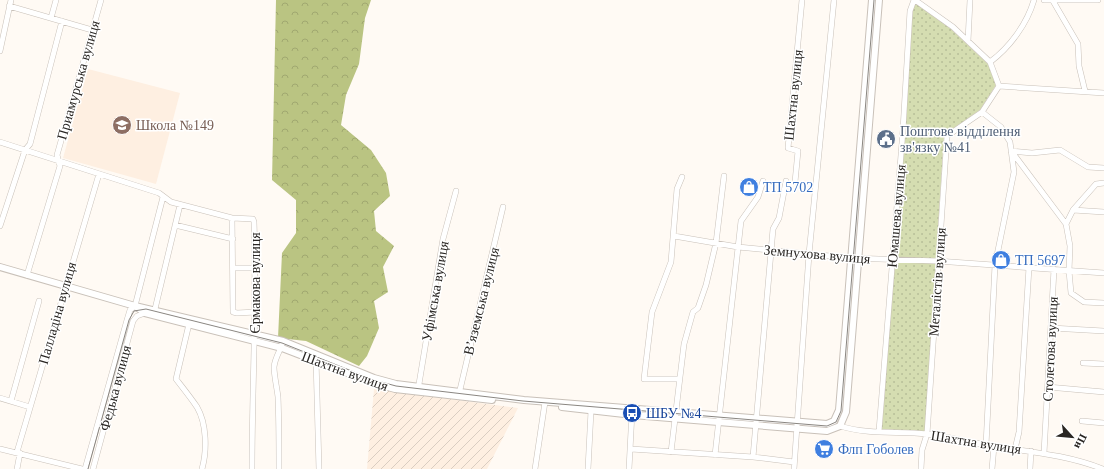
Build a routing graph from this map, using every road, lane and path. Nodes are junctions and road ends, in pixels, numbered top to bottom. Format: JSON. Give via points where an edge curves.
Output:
{"nodes":[{"id":1,"x":11,"y":0,"type":"edge"},
{"id":2,"x":56,"y":0,"type":"edge"},
{"id":3,"x":101,"y":0,"type":"edge"},
{"id":4,"x":802,"y":0,"type":"edge"},
{"id":5,"x":834,"y":0,"type":"edge"},
{"id":6,"x":872,"y":0,"type":"edge"},
{"id":7,"x":879,"y":0,"type":"edge"},
{"id":8,"x":914,"y":0,"type":"edge"},
{"id":9,"x":970,"y":0,"type":"edge"},
{"id":10,"x":1034,"y":0,"type":"edge"},
{"id":11,"x":1044,"y":0,"type":"edge"},
{"id":12,"x":1098,"y":0,"type":"edge"},
{"id":13,"x":1053,"y":1,"type":"edge"},
{"id":14,"x":9,"y":6,"type":"junction"},
{"id":15,"x":51,"y":18,"type":"junction"},
{"id":16,"x":62,"y":21,"type":"junction"},
{"id":17,"x":92,"y":30,"type":"junction"},
{"id":18,"x":968,"y":41,"type":"junction"},
{"id":19,"x":0,"y":51,"type":"edge"},
{"id":20,"x":990,"y":62,"type":"junction"},
{"id":21,"x":999,"y":86,"type":"junction"},
{"id":22,"x":1085,"y":91,"type":"junction"},
{"id":23,"x":1104,"y":93,"type":"edge"},
{"id":24,"x":982,"y":112,"type":"junction"},
{"id":25,"x":0,"y":142,"type":"edge"},
{"id":26,"x":25,"y":150,"type":"junction"},
{"id":27,"x":1011,"y":151,"type":"junction"},
{"id":28,"x":57,"y":161,"type":"junction"},
{"id":29,"x":1104,"y":168,"type":"edge"},
{"id":30,"x":99,"y":174,"type":"junction"},
{"id":31,"x":724,"y":176,"type":"dead end"},
{"id":32,"x":682,"y":177,"type":"dead end"},
{"id":33,"x":763,"y":181,"type":"dead end"},
{"id":34,"x":786,"y":181,"type":"dead end"},
{"id":35,"x":795,"y":182,"type":"dead end"},
{"id":36,"x":1104,"y":183,"type":"edge"},
{"id":37,"x":456,"y":191,"type":"dead end"},
{"id":38,"x":163,"y":197,"type":"junction"},
{"id":39,"x":180,"y":205,"type":"junction"},
{"id":40,"x":503,"y":207,"type":"dead end"},
{"id":41,"x":1073,"y":210,"type":"junction"},
{"id":42,"x":1104,"y":212,"type":"edge"},
{"id":43,"x":232,"y":218,"type":"junction"},
{"id":44,"x":1066,"y":224,"type":"junction"},
{"id":45,"x":175,"y":225,"type":"junction"},
{"id":46,"x":0,"y":226,"type":"edge"},
{"id":47,"x":674,"y":236,"type":"junction"},
{"id":48,"x":233,"y":239,"type":"junction"},
{"id":49,"x":716,"y":243,"type":"junction"},
{"id":50,"x":738,"y":247,"type":"junction"},
{"id":51,"x":771,"y":250,"type":"junction"},
{"id":52,"x":809,"y":254,"type":"junction"},
{"id":53,"x":854,"y":258,"type":"junction"},
{"id":54,"x":892,"y":259,"type":"junction"},
{"id":55,"x":937,"y":261,"type":"junction"},
{"id":56,"x":995,"y":265,"type":"junction"},
{"id":57,"x":0,"y":267,"type":"edge"},
{"id":58,"x":1029,"y":267,"type":"junction"},
{"id":59,"x":233,"y":268,"type":"junction"},
{"id":60,"x":256,"y":268,"type":"junction"},
{"id":61,"x":1054,"y":269,"type":"junction"},
{"id":62,"x":1069,"y":271,"type":"junction"},
{"id":63,"x":1104,"y":273,"type":"edge"},
{"id":64,"x":27,"y":275,"type":"junction"},
{"id":65,"x":65,"y":286,"type":"junction"},
{"id":66,"x":39,"y":301,"type":"dead end"},
{"id":67,"x":1104,"y":303,"type":"edge"},
{"id":68,"x":135,"y":306,"type":"junction"},
{"id":69,"x":155,"y":310,"type":"junction"},
{"id":70,"x":256,"y":312,"type":"junction"},
{"id":71,"x":145,"y":313,"type":"junction"},
{"id":72,"x":137,"y":316,"type":"junction"},
{"id":73,"x":189,"y":324,"type":"junction"},
{"id":74,"x":1051,"y":328,"type":"junction"},
{"id":75,"x":1104,"y":332,"type":"edge"},
{"id":76,"x":255,"y":333,"type":"junction"},
{"id":77,"x":255,"y":340,"type":"junction"},
{"id":78,"x":283,"y":341,"type":"junction"},
{"id":79,"x":282,"y":348,"type":"junction"},
{"id":80,"x":316,"y":357,"type":"junction"},
{"id":81,"x":1082,"y":363,"type":"dead end"},
{"id":82,"x":1104,"y":364,"type":"edge"},
{"id":83,"x":679,"y":379,"type":"junction"},
{"id":84,"x":1048,"y":387,"type":"junction"},
{"id":85,"x":418,"y":389,"type":"junction"},
{"id":86,"x":1104,"y":392,"type":"edge"},
{"id":87,"x":459,"y":393,"type":"junction"},
{"id":88,"x":0,"y":398,"type":"edge"},
{"id":89,"x":11,"y":401,"type":"junction"},
{"id":90,"x":545,"y":404,"type":"junction"},
{"id":91,"x":30,"y":407,"type":"junction"},
{"id":92,"x":591,"y":410,"type":"junction"},
{"id":93,"x":632,"y":412,"type":"junction"},
{"id":94,"x":676,"y":415,"type":"junction"},
{"id":95,"x":719,"y":418,"type":"junction"},
{"id":96,"x":757,"y":418,"type":"junction"},
{"id":97,"x":1082,"y":421,"type":"dead end"},
{"id":98,"x":1104,"y":423,"type":"edge"},
{"id":99,"x":756,"y":425,"type":"junction"},
{"id":100,"x":797,"y":425,"type":"junction"},
{"id":101,"x":840,"y":426,"type":"junction"},
{"id":102,"x":879,"y":432,"type":"junction"},
{"id":103,"x":927,"y":434,"type":"junction"},
{"id":104,"x":986,"y":445,"type":"junction"},
{"id":105,"x":994,"y":446,"type":"junction"},
{"id":106,"x":0,"y":448,"type":"edge"},
{"id":107,"x":1015,"y":449,"type":"junction"},
{"id":108,"x":631,"y":450,"type":"junction"},
{"id":109,"x":1031,"y":451,"type":"junction"},
{"id":110,"x":19,"y":452,"type":"junction"},
{"id":111,"x":671,"y":452,"type":"junction"},
{"id":112,"x":1044,"y":452,"type":"junction"},
{"id":113,"x":715,"y":455,"type":"junction"},
{"id":114,"x":753,"y":457,"type":"junction"},
{"id":115,"x":794,"y":462,"type":"junction"},
{"id":116,"x":17,"y":469,"type":"edge"},
{"id":117,"x":82,"y":469,"type":"edge"},
{"id":118,"x":85,"y":469,"type":"edge"},
{"id":119,"x":93,"y":469,"type":"edge"},
{"id":120,"x":202,"y":469,"type":"edge"},
{"id":121,"x":252,"y":469,"type":"edge"},
{"id":122,"x":279,"y":469,"type":"edge"},
{"id":123,"x":318,"y":469,"type":"edge"},
{"id":124,"x":535,"y":469,"type":"edge"},
{"id":125,"x":588,"y":469,"type":"edge"},
{"id":126,"x":630,"y":469,"type":"edge"},
{"id":127,"x":794,"y":469,"type":"edge"},
{"id":128,"x":921,"y":469,"type":"edge"},
{"id":129,"x":992,"y":469,"type":"edge"},
{"id":130,"x":1030,"y":469,"type":"edge"},
{"id":131,"x":1103,"y":469,"type":"edge"}],
"edges":[{"from":1,"to":14,"type":"street"},
{"from":2,"to":15,"type":"street"},
{"from":3,"to":17,"type":"street","name":"Приамурська вулиця"},
{"from":4,"to":35,"type":"street","name":"Шахтна вулиця","via":[[788,148],[798,151]]},
{"from":5,"to":52,"type":"street"},
{"from":6,"to":53,"type":"main road"},
{"from":7,"to":53,"type":"main road"},
{"from":8,"to":18,"type":"street","via":[[953,27]]},
{"from":8,"to":54,"type":"street","name":"Юмашева вулиця","via":[[910,11]]},
{"from":9,"to":18,"type":"street"},
{"from":10,"to":20,"type":"street","via":[[1030,14],[1016,35],[1000,55]]},
{"from":11,"to":13,"type":"street"},
{"from":12,"to":13,"type":"street"},
{"from":13,"to":22,"type":"street","via":[[1078,44],[1079,66]]},
{"from":14,"to":15,"type":"street"},
{"from":14,"to":19,"type":"street"},
{"from":15,"to":16,"type":"street"},
{"from":16,"to":17,"type":"street"},
{"from":16,"to":26,"type":"street","name":"Приамурська вулиця","via":[[30,144]]},
{"from":17,"to":28,"type":"street","name":"Приамурська вулиця"},
{"from":18,"to":20,"type":"street"},
{"from":20,"to":21,"type":"street"},
{"from":21,"to":22,"type":"street"},
{"from":21,"to":24,"type":"street","name":"Металістів вулиця"},
{"from":22,"to":23,"type":"street"},
{"from":24,"to":27,"type":"street","via":[[1001,127],[1010,142]]},
{"from":24,"to":55,"type":"street","name":"Металістів вулиця","via":[[947,136]]},
{"from":25,"to":26,"type":"street","name":"Єрмакова вулиця"},
{"from":26,"to":28,"type":"street","name":"Єрмакова вулиця"},
{"from":26,"to":46,"type":"street"},
{"from":27,"to":29,"type":"street","via":[[1032,153],[1060,150],[1088,167]]},
{"from":27,"to":44,"type":"street"},
{"from":27,"to":56,"type":"street","via":[[1014,172]]},
{"from":28,"to":30,"type":"street","name":"Єрмакова вулиця"},
{"from":28,"to":64,"type":"street","via":[[60,166]]},
{"from":30,"to":38,"type":"street","name":"Єрмакова вулиця","via":[[159,193]]},
{"from":30,"to":65,"type":"street","name":"Палладіна вулиця"},
{"from":31,"to":49,"type":"street"},
{"from":32,"to":47,"type":"street","via":[[677,189]]},
{"from":33,"to":50,"type":"street","via":[[758,197],[741,221]]},
{"from":34,"to":51,"type":"street","via":[[779,218],[773,229]]},
{"from":36,"to":41,"type":"street","via":[[1096,184]]},
{"from":37,"to":85,"type":"street","name":"Уфімська вулиця","via":[[443,239]]},
{"from":38,"to":39,"type":"street","name":"Єрмакова вулиця"},
{"from":38,"to":68,"type":"street"},
{"from":39,"to":43,"type":"street","name":"Єрмакова вулиця"},
{"from":39,"to":45,"type":"street"},
{"from":40,"to":87,"type":"street","name":"В’яземська вулиця"},
{"from":41,"to":42,"type":"street"},
{"from":41,"to":44,"type":"street"},
{"from":43,"to":48,"type":"street"},
{"from":43,"to":60,"type":"street","name":"Єрмакова вулиця","via":[[249,218],[254,222]]},
{"from":44,"to":62,"type":"street","via":[[1070,246]]},
{"from":45,"to":48,"type":"street"},
{"from":45,"to":69,"type":"street"},
{"from":47,"to":49,"type":"street","name":"Земнухова вулиця"},
{"from":47,"to":83,"type":"street","via":[[671,262],[652,312],[644,379]]},
{"from":48,"to":59,"type":"street"},
{"from":49,"to":50,"type":"street","name":"Земнухова вулиця"},
{"from":49,"to":83,"type":"street","via":[[706,285],[691,319]]},
{"from":50,"to":51,"type":"street","name":"Земнухова вулиця"},
{"from":50,"to":95,"type":"street"},
{"from":51,"to":52,"type":"street","name":"Земнухова вулиця"},
{"from":51,"to":96,"type":"street"},
{"from":52,"to":53,"type":"street","name":"Земнухова вулиця"},
{"from":52,"to":100,"type":"street"},
{"from":53,"to":54,"type":"street","name":"Земнухова вулиця"},
{"from":53,"to":100,"type":"main road","name":"Шахтна вулиця","via":[[839,410],[834,421],[827,424]]},
{"from":53,"to":101,"type":"main road","via":[[846,412]]},
{"from":54,"to":55,"type":"street","name":"Земнухова вулиця"},
{"from":54,"to":102,"type":"street","name":"Юмашева вулиця"},
{"from":55,"to":56,"type":"street","name":"Земнухова вулиця"},
{"from":55,"to":103,"type":"street","name":"Металістів вулиця"},
{"from":56,"to":58,"type":"street","name":"Земнухова вулиця"},
{"from":56,"to":104,"type":"street"},
{"from":57,"to":64,"type":"main road","name":"Шахтна вулиця"},
{"from":58,"to":61,"type":"street","name":"Земнухова вулиця"},
{"from":58,"to":107,"type":"street","via":[[1019,432]]},
{"from":59,"to":60,"type":"street"},
{"from":59,"to":70,"type":"street","via":[[233,312]]},
{"from":60,"to":70,"type":"street","name":"Єрмакова вулиця"},
{"from":61,"to":62,"type":"street","name":"Земнухова вулиця"},
{"from":61,"to":74,"type":"street","name":"Столетова вулиця"},
{"from":62,"to":63,"type":"street","name":"Земнухова вулиця"},
{"from":62,"to":67,"type":"street","via":[[1071,293],[1084,302]]},
{"from":64,"to":65,"type":"main road","name":"Шахтна вулиця"},
{"from":65,"to":68,"type":"main road","name":"Шахтна вулиця"},
{"from":65,"to":91,"type":"street","name":"Палладіна вулиця"},
{"from":66,"to":89,"type":"street"},
{"from":68,"to":69,"type":"main road","name":"Шахтна вулиця"},
{"from":68,"to":71,"type":"main road","name":"Шахтна вулиця"},
{"from":68,"to":72,"type":"street"},
{"from":68,"to":118,"type":"street","via":[[130,310]]},
{"from":69,"to":76,"type":"main road","name":"Шахтна вулиця"},
{"from":70,"to":76,"type":"street","name":"Єрмакова вулиця"},
{"from":71,"to":72,"type":"street"},
{"from":71,"to":73,"type":"main road","name":"Шахтна вулиця"},
{"from":72,"to":119,"type":"street","name":"Федька вулиця","via":[[132,321]]},
{"from":73,"to":77,"type":"main road","name":"Шахтна вулиця"},
{"from":73,"to":120,"type":"street","via":[[176,379],[198,408],[203,427],[205,454]]},
{"from":74,"to":75,"type":"street"},
{"from":74,"to":84,"type":"street","name":"Столетова вулиця"},
{"from":76,"to":77,"type":"street","name":"Єрмакова вулиця"},
{"from":76,"to":78,"type":"main road","name":"Шахтна вулиця"},
{"from":77,"to":79,"type":"main road","name":"Шахтна вулиця"},
{"from":77,"to":121,"type":"street","name":"Єрмакова вулиця"},
{"from":78,"to":79,"type":"street"},
{"from":78,"to":80,"type":"main road","name":"Шахтна вулиця"},
{"from":79,"to":80,"type":"main road","name":"Шахтна вулиця"},
{"from":79,"to":122,"type":"street","via":[[275,359],[274,368],[277,378]]},
{"from":80,"to":85,"type":"main road","name":"Шахтна вулиця","via":[[373,383],[395,389]]},
{"from":80,"to":123,"type":"street"},
{"from":81,"to":82,"type":"street"},
{"from":83,"to":94,"type":"street"},
{"from":84,"to":86,"type":"street"},
{"from":84,"to":112,"type":"street","name":"Столетова вулиця"},
{"from":85,"to":87,"type":"main road","name":"Шахтна вулиця"},
{"from":87,"to":90,"type":"main road","name":"Шахтна вулиця"},
{"from":88,"to":89,"type":"street"},
{"from":89,"to":91,"type":"street"},
{"from":90,"to":92,"type":"main road","name":"Шахтна вулиця"},
{"from":90,"to":93,"type":"main road","name":"Шахтна вулиця"},
{"from":90,"to":124,"type":"street"},
{"from":91,"to":110,"type":"street","name":"Палладіна вулиця"},
{"from":92,"to":93,"type":"main road","name":"Шахтна вулиця"},
{"from":92,"to":125,"type":"street"},
{"from":93,"to":94,"type":"main road","name":"Шахтна вулиця"},
{"from":93,"to":108,"type":"street"},
{"from":94,"to":95,"type":"main road","name":"Шахтна вулиця"},
{"from":94,"to":111,"type":"street"},
{"from":95,"to":96,"type":"main road","name":"Шахтна вулиця"},
{"from":95,"to":99,"type":"main road","name":"Шахтна вулиця"},
{"from":95,"to":113,"type":"street"},
{"from":96,"to":99,"type":"street"},
{"from":96,"to":100,"type":"main road","name":"Шахтна вулиця"},
{"from":97,"to":98,"type":"street"},
{"from":99,"to":100,"type":"main road","name":"Шахтна вулиця"},
{"from":99,"to":114,"type":"street"},
{"from":100,"to":101,"type":"main road","name":"Шахтна вулиця","via":[[827,431]]},
{"from":100,"to":115,"type":"street"},
{"from":101,"to":102,"type":"street","name":"Шахтна вулиця"},
{"from":102,"to":103,"type":"street","name":"Шахтна вулиця"},
{"from":103,"to":104,"type":"street","name":"Шахтна вулиця"},
{"from":103,"to":128,"type":"street","name":"Металістів вулиця","via":[[922,450]]},
{"from":104,"to":105,"type":"street","name":"Шахтна вулиця"},
{"from":105,"to":107,"type":"street","name":"Шахтна вулиця"},
{"from":105,"to":129,"type":"street"},
{"from":106,"to":110,"type":"street"},
{"from":107,"to":109,"type":"street","name":"Шахтна вулиця"},
{"from":108,"to":111,"type":"street"},
{"from":108,"to":126,"type":"street"},
{"from":109,"to":112,"type":"street","name":"Шахтна вулиця"},
{"from":109,"to":130,"type":"street"},
{"from":110,"to":116,"type":"street","name":"Палладіна вулиця"},
{"from":110,"to":117,"type":"street"},
{"from":111,"to":113,"type":"street"},
{"from":112,"to":131,"type":"street","name":"Шахтна вулиця","via":[[1086,462]]},
{"from":113,"to":114,"type":"street"},
{"from":114,"to":115,"type":"street"},
{"from":115,"to":127,"type":"street"}]}
